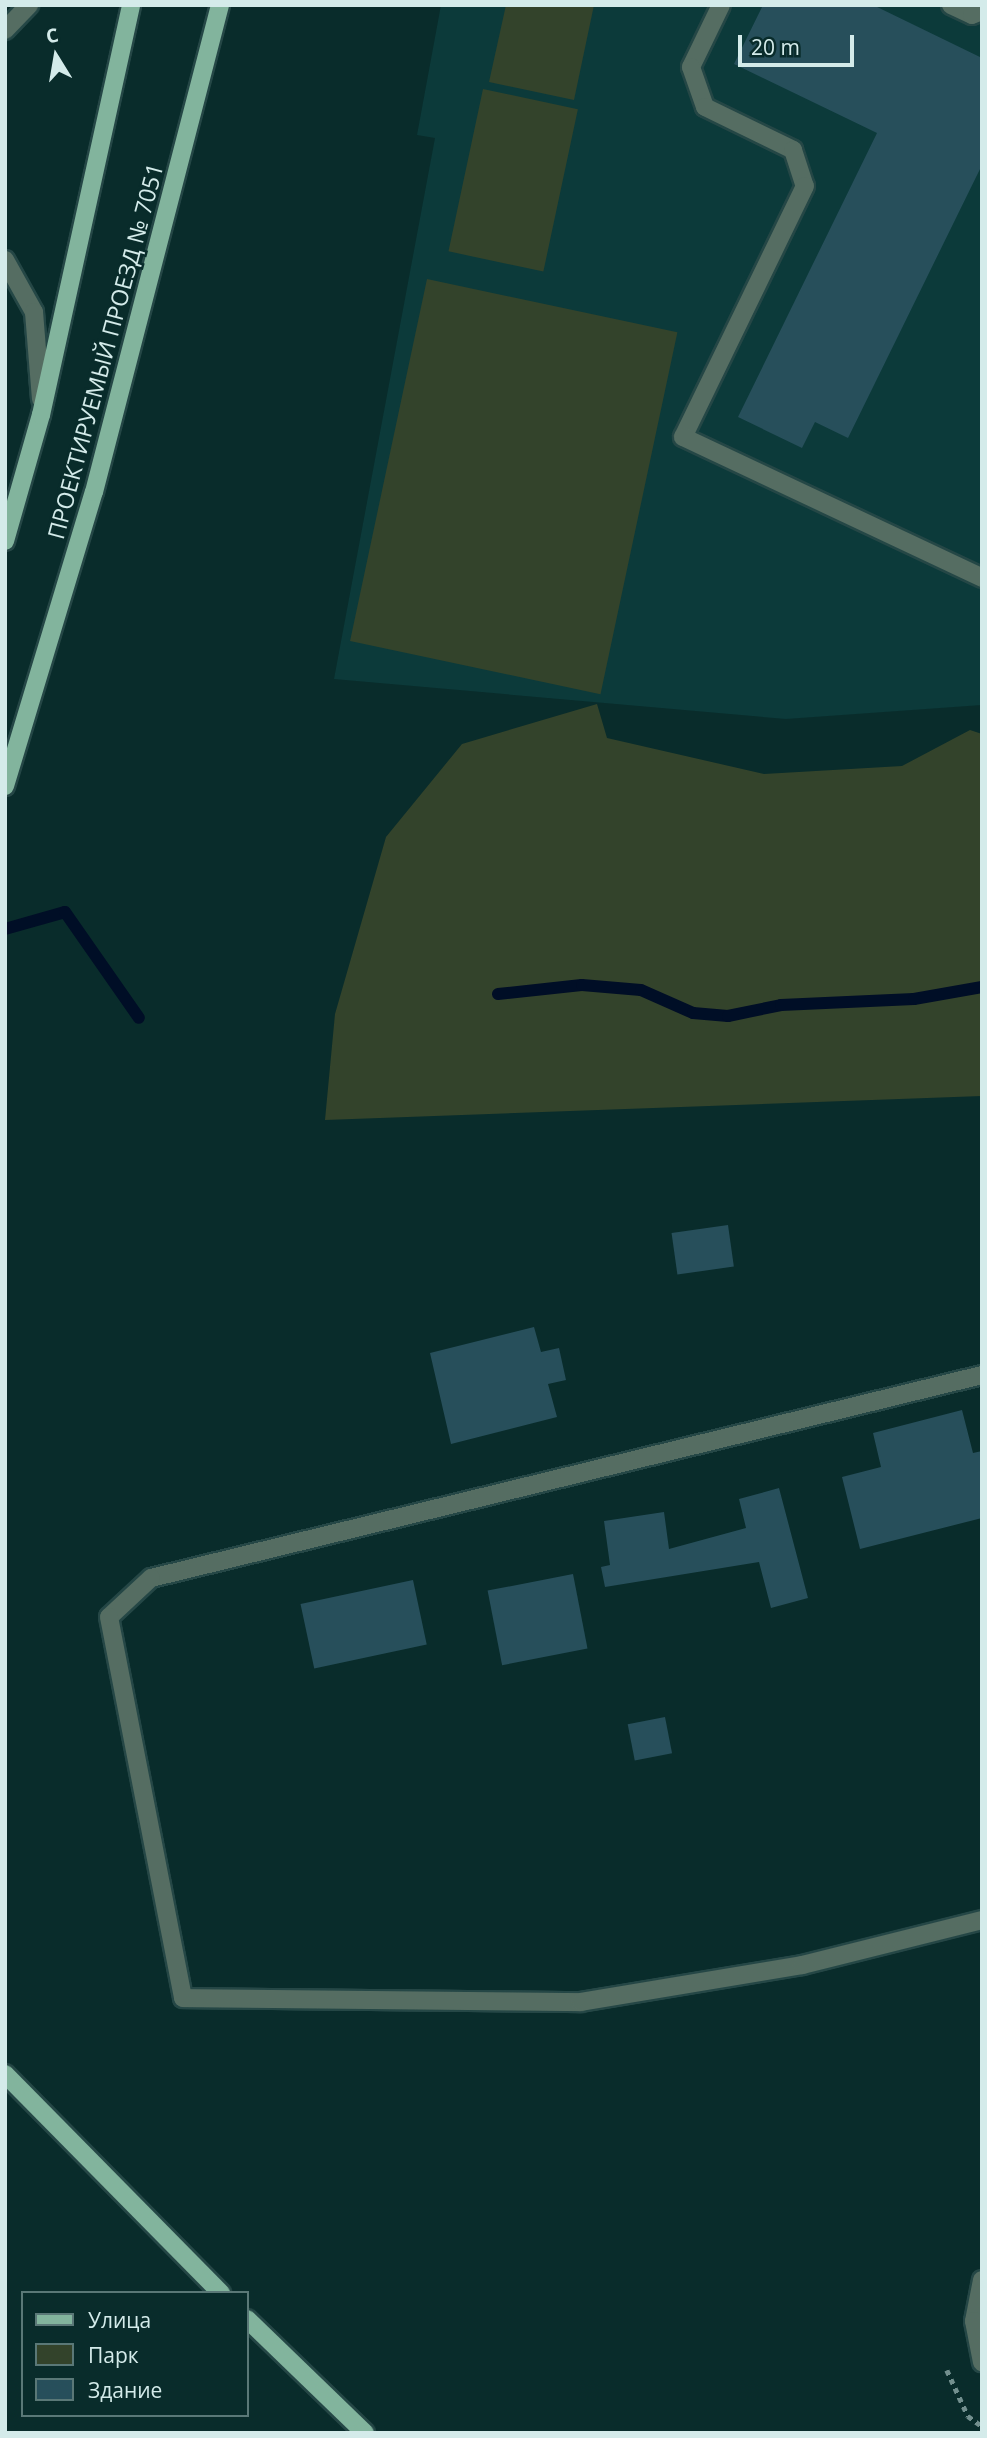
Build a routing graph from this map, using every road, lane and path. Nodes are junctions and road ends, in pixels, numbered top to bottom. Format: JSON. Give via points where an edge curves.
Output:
{"nodes":[{"id":1,"x":29,"y":5,"type":"edge"},
{"id":2,"x":131,"y":5,"type":"edge"},
{"id":3,"x":220,"y":5,"type":"edge"},
{"id":4,"x":721,"y":5,"type":"edge"},
{"id":5,"x":951,"y":5,"type":"edge"},
{"id":6,"x":982,"y":11,"type":"edge"},
{"id":7,"x":5,"y":30,"type":"edge"},
{"id":8,"x":5,"y":260,"type":"edge"},
{"id":9,"x":41,"y":415,"type":"junction"},
{"id":10,"x":5,"y":541,"type":"edge"},
{"id":11,"x":982,"y":578,"type":"edge"},
{"id":12,"x":5,"y":786,"type":"edge"},
{"id":13,"x":982,"y":1375,"type":"edge"},
{"id":14,"x":982,"y":1920,"type":"edge"},
{"id":15,"x":5,"y":2074,"type":"edge"},
{"id":16,"x":982,"y":2280,"type":"edge"},
{"id":17,"x":218,"y":2291,"type":"edge"},
{"id":18,"x":248,"y":2320,"type":"edge"},
{"id":19,"x":982,"y":2362,"type":"edge"},
{"id":20,"x":947,"y":2370,"type":"dead end"},
{"id":21,"x":982,"y":2426,"type":"edge"},
{"id":22,"x":365,"y":2433,"type":"edge"}],
"edges":[{"from":1,"to":7,"type":"street"},
{"from":2,"to":9,"type":"main road","name":"ПРОЕКТИРУЕМЫЙ ПРОЕЗД № 7051"},
{"from":3,"to":12,"type":"main road","name":"ПРОЕКТИРУЕМЫЙ ПРОЕЗД № 7051","via":[[94,492]]},
{"from":4,"to":11,"type":"street","via":[[691,68],[705,107],[793,150],[805,186],[683,438]]},
{"from":5,"to":6,"type":"street","via":[[972,15]]},
{"from":8,"to":9,"type":"street","via":[[33,312]]},
{"from":9,"to":10,"type":"main road","name":"ПРОЕКТИРУЕМЫЙ ПРОЕЗД № 7051"},
{"from":13,"to":14,"type":"street","via":[[151,1578],[109,1617],[183,1998],[581,2002],[802,1965]]},
{"from":15,"to":17,"type":"main road"},
{"from":16,"to":19,"type":"street","via":[[974,2321]]},
{"from":18,"to":22,"type":"main road"},
{"from":20,"to":21,"type":"path","via":[[968,2416]]}]}
